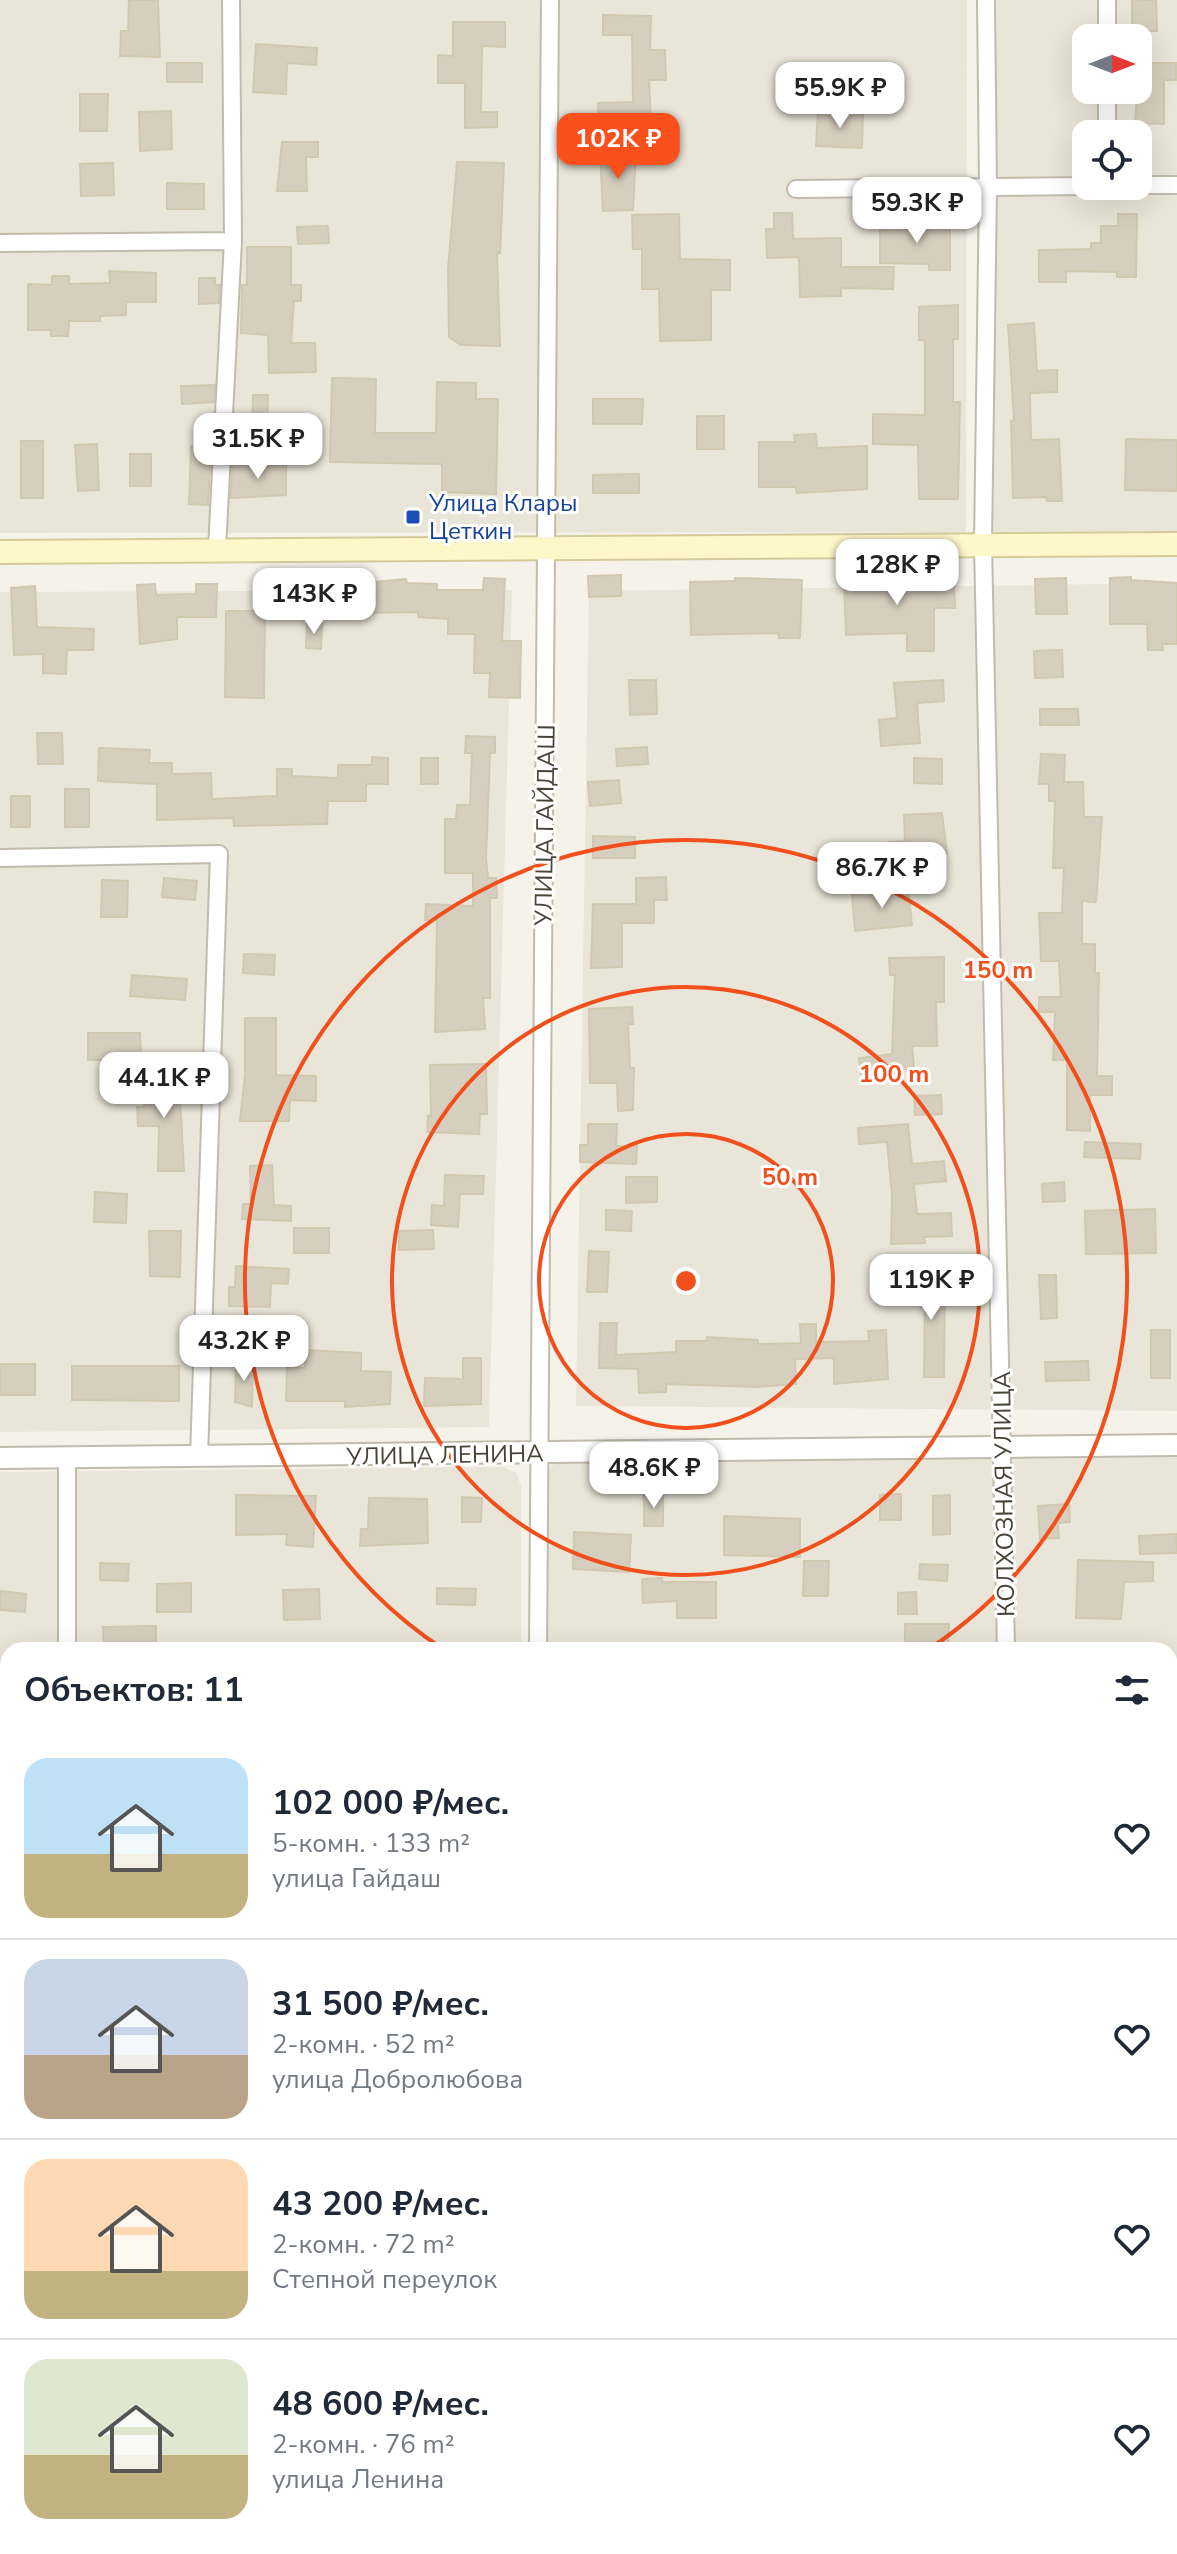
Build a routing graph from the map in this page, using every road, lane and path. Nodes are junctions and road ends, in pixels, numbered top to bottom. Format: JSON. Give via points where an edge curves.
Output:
{"nodes":[{"id":1,"x":231,"y":0,"type":"edge"},
{"id":2,"x":550,"y":0,"type":"edge"},
{"id":3,"x":986,"y":0,"type":"edge"},
{"id":4,"x":1107,"y":0,"type":"edge"},
{"id":5,"x":1107,"y":24,"type":"edge"},
{"id":6,"x":1152,"y":185,"type":"edge"},
{"id":7,"x":1177,"y":185,"type":"edge"},
{"id":8,"x":1072,"y":186,"type":"edge"},
{"id":9,"x":988,"y":187,"type":"junction"},
{"id":10,"x":796,"y":189,"type":"dead end"},
{"id":11,"x":233,"y":241,"type":"junction"},
{"id":12,"x":0,"y":243,"type":"edge"},
{"id":13,"x":983,"y":544,"type":"junction"},
{"id":14,"x":1177,"y":544,"type":"edge"},
{"id":15,"x":548,"y":547,"type":"junction"},
{"id":16,"x":217,"y":549,"type":"junction"},
{"id":17,"x":0,"y":552,"type":"edge"},
{"id":18,"x":0,"y":858,"type":"edge"},
{"id":19,"x":1177,"y":1445,"type":"edge"},
{"id":20,"x":1004,"y":1446,"type":"junction"},
{"id":21,"x":538,"y":1454,"type":"junction"},
{"id":22,"x":67,"y":1457,"type":"junction"},
{"id":23,"x":199,"y":1457,"type":"junction"},
{"id":24,"x":0,"y":1458,"type":"edge"},
{"id":25,"x":67,"y":1642,"type":"edge"},
{"id":26,"x":538,"y":1642,"type":"edge"},
{"id":27,"x":1006,"y":1642,"type":"edge"}],
"edges":[{"from":1,"to":11,"type":"street"},
{"from":2,"to":15,"type":"street","name":"УЛИЦА ГАЙДАШ"},
{"from":3,"to":9,"type":"street","name":"КОЛХОЗНАЯ УЛИЦА"},
{"from":4,"to":5,"type":"street"},
{"from":6,"to":7,"type":"street"},
{"from":8,"to":9,"type":"street"},
{"from":9,"to":10,"type":"street"},
{"from":9,"to":13,"type":"street","name":"КОЛХОЗНАЯ УЛИЦА"},
{"from":11,"to":12,"type":"street"},
{"from":11,"to":16,"type":"street"},
{"from":13,"to":14,"type":"main road"},
{"from":13,"to":15,"type":"main road"},
{"from":13,"to":20,"type":"street","name":"КОЛХОЗНАЯ УЛИЦА"},
{"from":15,"to":16,"type":"main road"},
{"from":15,"to":21,"type":"street","name":"УЛИЦА ГАЙДАШ"},
{"from":16,"to":17,"type":"main road"},
{"from":18,"to":23,"type":"street","via":[[219,854]]},
{"from":19,"to":20,"type":"street","name":"УЛИЦА ЛЕНИНА"},
{"from":20,"to":21,"type":"street","name":"УЛИЦА ЛЕНИНА"},
{"from":20,"to":27,"type":"street","name":"КОЛХОЗНАЯ УЛИЦА"},
{"from":21,"to":23,"type":"street","name":"УЛИЦА ЛЕНИНА"},
{"from":21,"to":26,"type":"street","name":"УЛИЦА ГАЙДАШ"},
{"from":22,"to":23,"type":"street","name":"УЛИЦА ЛЕНИНА"},
{"from":22,"to":24,"type":"street","name":"УЛИЦА ЛЕНИНА"},
{"from":22,"to":25,"type":"street"}]}
